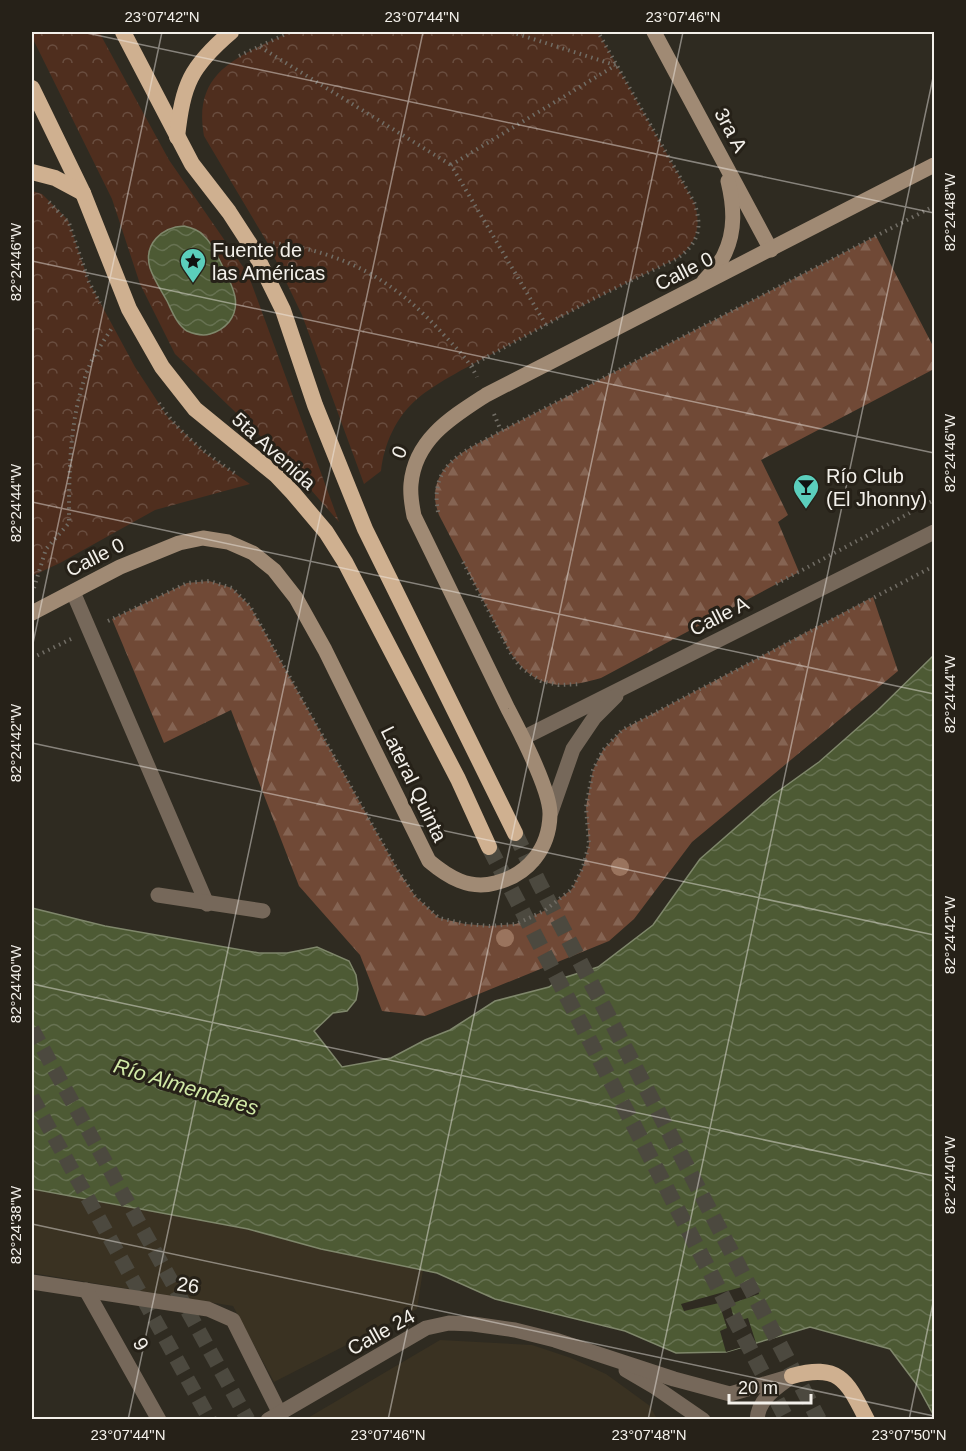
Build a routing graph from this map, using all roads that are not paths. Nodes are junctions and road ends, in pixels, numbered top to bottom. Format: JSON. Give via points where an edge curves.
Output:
{"nodes":[{"id":1,"x":123,"y":32,"type":"edge"},
{"id":2,"x":231,"y":32,"type":"edge"},
{"id":3,"x":654,"y":32,"type":"edge"},
{"id":4,"x":32,"y":88,"type":"edge"},
{"id":5,"x":177,"y":137,"type":"junction"},
{"id":6,"x":722,"y":158,"type":"junction"},
{"id":7,"x":934,"y":165,"type":"edge"},
{"id":8,"x":32,"y":172,"type":"edge"},
{"id":9,"x":82,"y":193,"type":"junction"},
{"id":10,"x":771,"y":250,"type":"junction"},
{"id":11,"x":700,"y":286,"type":"junction"},
{"id":12,"x":454,"y":416,"type":"joint"},
{"id":13,"x":414,"y":516,"type":"joint"},
{"id":14,"x":934,"y":532,"type":"edge"},
{"id":15,"x":179,"y":543,"type":"joint"},
{"id":16,"x":73,"y":592,"type":"junction"},
{"id":17,"x":34,"y":612,"type":"edge"},
{"id":18,"x":624,"y":687,"type":"junction"},
{"id":19,"x":523,"y":738,"type":"junction"},
{"id":20,"x":551,"y":812,"type":"junction"},
{"id":21,"x":515,"y":832,"type":"tunnel mouth"},
{"id":22,"x":489,"y":848,"type":"tunnel mouth"},
{"id":23,"x":158,"y":895,"type":"dead end"},
{"id":24,"x":207,"y":904,"type":"junction"},
{"id":25,"x":263,"y":911,"type":"dead end"},
{"id":26,"x":32,"y":1282,"type":"edge"},
{"id":27,"x":86,"y":1290,"type":"junction"},
{"id":28,"x":595,"y":1352,"type":"junction"},
{"id":29,"x":792,"y":1376,"type":"junction"},
{"id":30,"x":277,"y":1418,"type":"edge"},
{"id":31,"x":159,"y":1419,"type":"edge"},
{"id":32,"x":703,"y":1419,"type":"edge"},
{"id":33,"x":757,"y":1419,"type":"edge"},
{"id":34,"x":867,"y":1419,"type":"edge"}],
"edges":[{"from":1,"to":5,"type":"highway","name":"5ta Avenida"},
{"from":2,"to":5,"type":"highway","via":[[195,68],[180,109]]},
{"from":3,"to":6,"type":"main road","name":"3ra A"},
{"from":4,"to":9,"type":"highway","name":"5ta Avenida"},
{"from":5,"to":21,"type":"highway","name":"5ta Avenida","via":[[253,249],[283,310],[315,405],[365,529]]},
{"from":6,"to":10,"type":"main road","name":"3ra A"},
{"from":6,"to":11,"type":"main road","via":[[734,204],[733,227],[724,256]]},
{"from":7,"to":10,"type":"main road","name":"Calle 0"},
{"from":8,"to":9,"type":"highway","via":[[55,178]]},
{"from":9,"to":22,"type":"highway","name":"5ta Avenida","via":[[129,309],[162,367],[195,409],[293,493],[345,562],[458,779]]},
{"from":10,"to":11,"type":"main road","name":"Calle 0"},
{"from":11,"to":12,"type":"main road","name":"Calle 0","via":[[486,395]]},
{"from":12,"to":13,"type":"main road","name":"0","via":[[424,445],[414,469],[410,485]]},
{"from":13,"to":19,"type":"main road","name":"Lateral Quinta"},
{"from":14,"to":18,"type":"street","name":"Calle A"},
{"from":15,"to":16,"type":"main road","name":"Calle 0"},
{"from":15,"to":20,"type":"main road","name":"Lateral Quinta","via":[[203,538],[228,542],[253,553],[274,570],[296,598],[325,650],[429,861],[446,876],[466,884],[488,885],[508,880],[526,869],[540,853],[549,833]]},
{"from":16,"to":17,"type":"main road","name":"Calle 0"},
{"from":16,"to":24,"type":"street"},
{"from":18,"to":19,"type":"street","name":"Calle A"},
{"from":18,"to":20,"type":"street","via":[[594,718],[573,749]]},
{"from":19,"to":20,"type":"main road","name":"Lateral Quinta"},
{"from":23,"to":24,"type":"street"},
{"from":24,"to":25,"type":"street"},
{"from":26,"to":27,"type":"street","name":"26"},
{"from":27,"to":30,"type":"street","name":"26","via":[[207,1309],[233,1320]]},
{"from":27,"to":31,"type":"street","name":"9"},
{"from":28,"to":29,"type":"street","name":"Calle 24","via":[[730,1394]]},
{"from":28,"to":30,"type":"street","name":"Calle 24","via":[[515,1330],[449,1323],[426,1329]]},
{"from":28,"to":32,"type":"street","name":"Calle 24"},
{"from":29,"to":33,"type":"street","via":[[765,1399]]},
{"from":29,"to":34,"type":"highway","via":[[820,1371],[839,1376]]}]}
